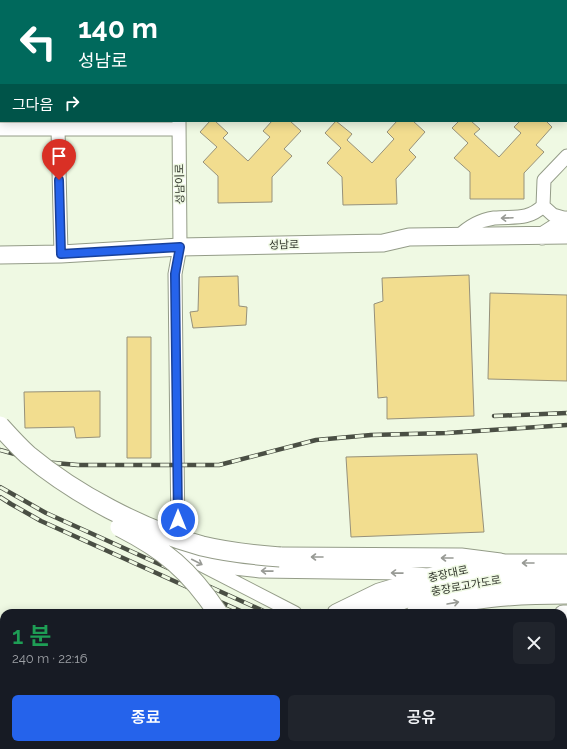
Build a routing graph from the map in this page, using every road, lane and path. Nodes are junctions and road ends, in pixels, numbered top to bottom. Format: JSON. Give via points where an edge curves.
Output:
{"nodes":[{"id":1,"x":179,"y":125,"type":"edge"},
{"id":2,"x":0,"y":129,"type":"edge"},
{"id":3,"x":58,"y":129,"type":"junction"},
{"id":4,"x":567,"y":156,"type":"edge"},
{"id":5,"x":543,"y":206,"type":"junction"},
{"id":6,"x":567,"y":219,"type":"edge"},
{"id":7,"x":567,"y":234,"type":"edge"},
{"id":8,"x":542,"y":236,"type":"junction"},
{"id":9,"x":458,"y":237,"type":"junction"},
{"id":10,"x":567,"y":242,"type":"edge"},
{"id":11,"x":180,"y":247,"type":"junction"},
{"id":12,"x":61,"y":254,"type":"junction"},
{"id":13,"x":0,"y":255,"type":"edge"},
{"id":14,"x":0,"y":422,"type":"edge"},
{"id":15,"x":0,"y":426,"type":"edge"},
{"id":16,"x":0,"y":436,"type":"edge"},
{"id":17,"x":0,"y":443,"type":"edge"},
{"id":18,"x":178,"y":535,"type":"junction"},
{"id":19,"x":500,"y":563,"type":"junction"},
{"id":20,"x":567,"y":563,"type":"edge"},
{"id":21,"x":436,"y":575,"type":"junction"},
{"id":22,"x":567,"y":577,"type":"edge"},
{"id":23,"x":567,"y":594,"type":"edge"},
{"id":24,"x":215,"y":609,"type":"edge"},
{"id":25,"x":287,"y":609,"type":"edge"},
{"id":26,"x":344,"y":609,"type":"edge"},
{"id":27,"x":378,"y":609,"type":"edge"},
{"id":28,"x":428,"y":609,"type":"edge"}],
"edges":[{"from":1,"to":3,"type":"street"},
{"from":1,"to":11,"type":"street","name":"성남이로"},
{"from":2,"to":3,"type":"street"},
{"from":3,"to":12,"type":"street"},
{"from":4,"to":5,"type":"street","via":[[544,180]]},
{"from":5,"to":6,"type":"street","via":[[553,215]]},
{"from":5,"to":9,"type":"street","one_way":true,"via":[[535,213],[524,217],[492,218],[469,227]]},
{"from":6,"to":8,"type":"main road"},
{"from":7,"to":8,"type":"main road","name":"성남로"},
{"from":8,"to":9,"type":"main road","name":"성남로"},
{"from":8,"to":10,"type":"main road"},
{"from":9,"to":11,"type":"main road","name":"성남로","via":[[409,237],[383,243]]},
{"from":11,"to":12,"type":"main road","name":"성남로"},
{"from":11,"to":18,"type":"street","name":"성남이로","via":[[175,274]]},
{"from":12,"to":13,"type":"main road","name":"성남로"},
{"from":14,"to":18,"type":"street","via":[[61,476],[107,504]]},
{"from":19,"to":15,"type":"highway","one_way":true,"bridge":true,"via":[[461,558],[280,557],[242,554],[202,546],[124,516],[75,488],[27,454]]},
{"from":16,"to":25,"type":"street","one_way":true,"via":[[20,457],[101,514]]},
{"from":17,"to":24,"type":"highway","bridge":true,"via":[[35,476],[61,494],[165,553],[194,580]]},
{"from":21,"to":18,"type":"street","one_way":true,"via":[[260,571],[234,568],[215,561]]},
{"from":20,"to":19,"type":"main road","name":"충장대로","one_way":true},
{"from":19,"to":21,"type":"main road","name":"충장대로"},
{"from":21,"to":26,"type":"main road","name":"충장대로","via":[[379,592]]},
{"from":22,"to":27,"type":"highway","name":"충장로고가도로","via":[[523,577],[472,583],[436,590]]},
{"from":28,"to":23,"type":"highway","name":"충장로고가도로","one_way":true,"via":[[478,598]]}]}
